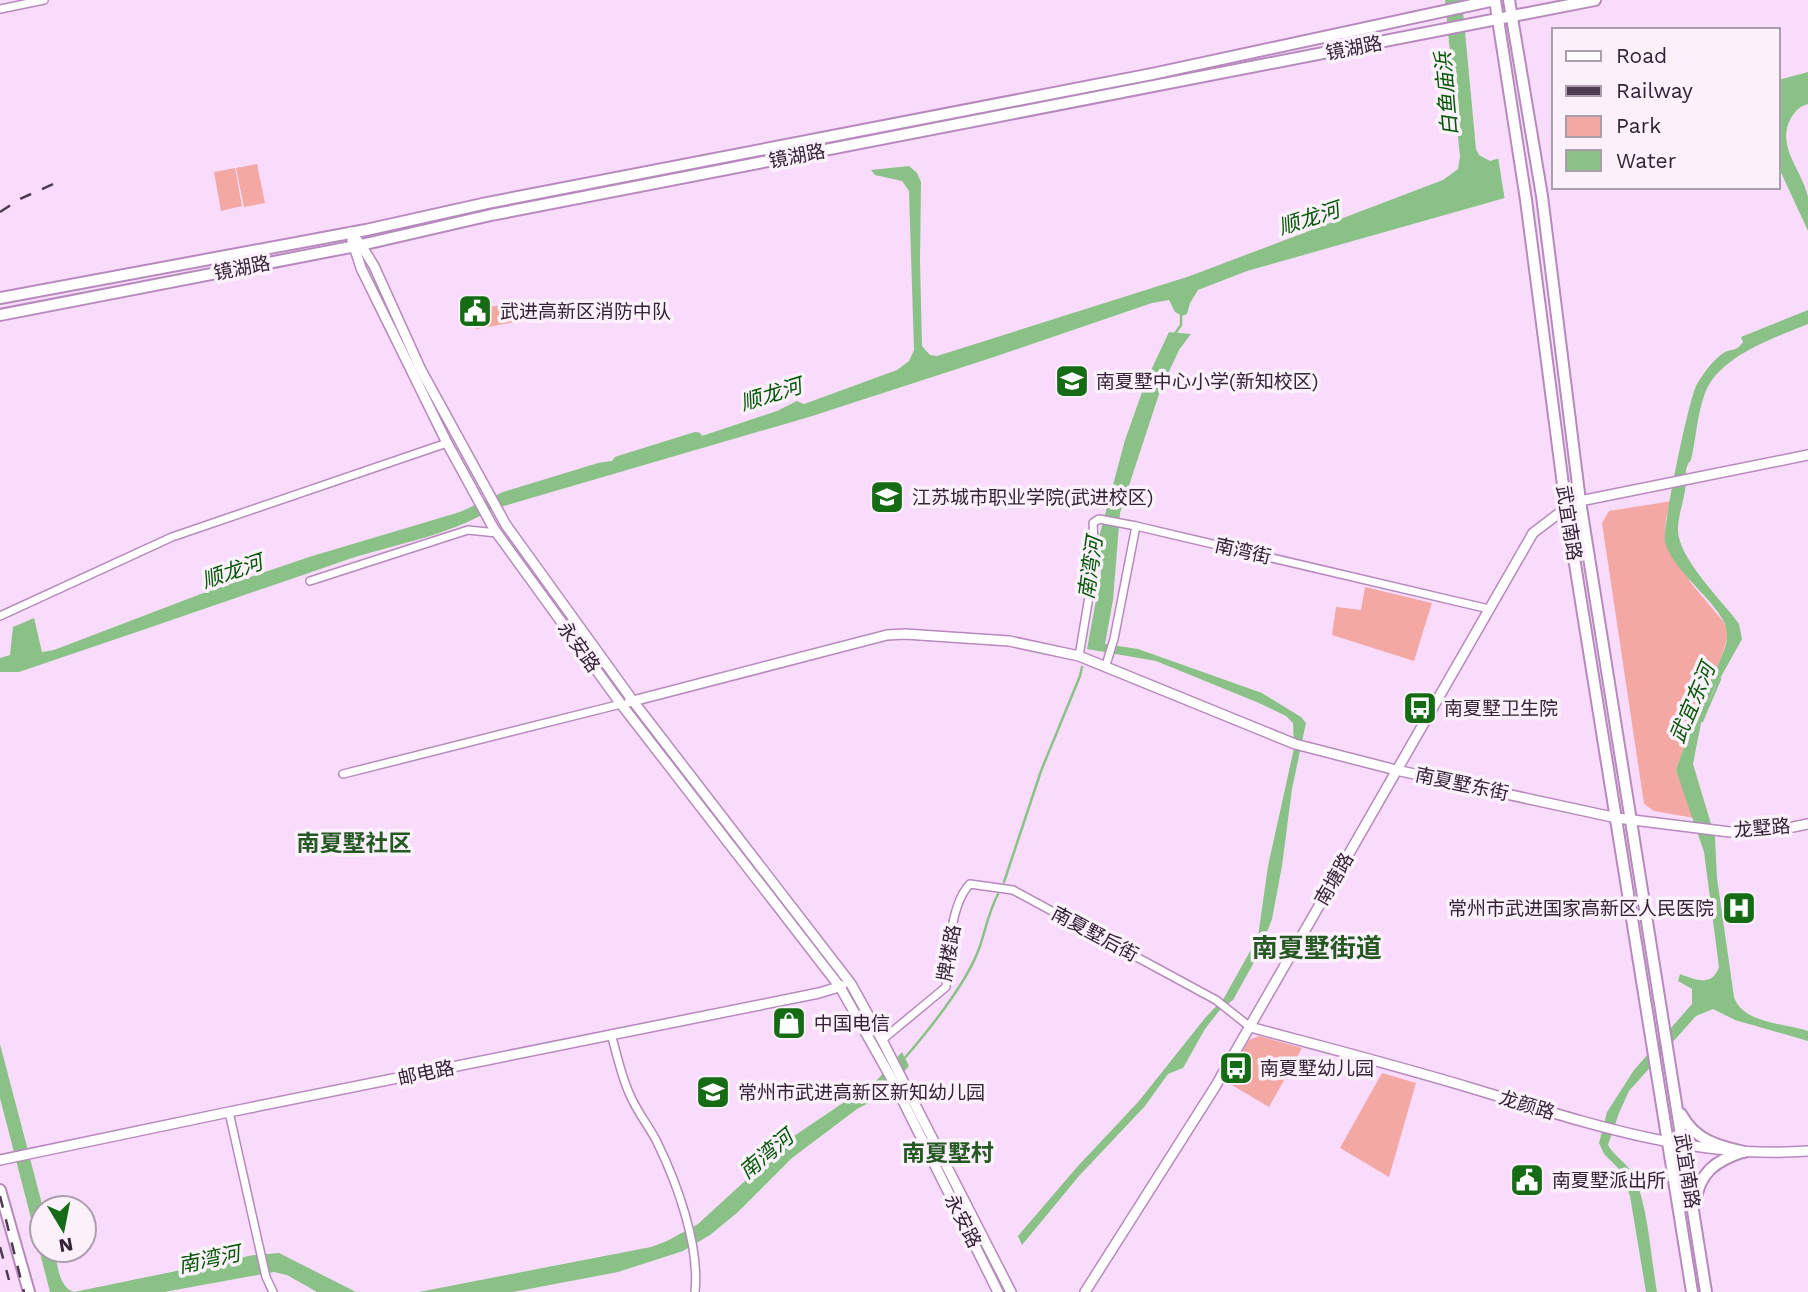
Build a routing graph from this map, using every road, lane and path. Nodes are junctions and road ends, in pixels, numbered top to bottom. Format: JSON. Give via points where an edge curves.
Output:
{"nodes":[{"id":1,"x":44,"y":0,"type":"edge"},
{"id":2,"x":1495,"y":0,"type":"edge"},
{"id":3,"x":1509,"y":0,"type":"edge"},
{"id":4,"x":1595,"y":0,"type":"edge"},
{"id":5,"x":0,"y":9,"type":"edge"},
{"id":6,"x":1513,"y":17,"type":"junction"},
{"id":7,"x":1498,"y":20,"type":"junction"},
{"id":8,"x":350,"y":232,"type":"junction"},
{"id":9,"x":358,"y":246,"type":"junction"},
{"id":10,"x":0,"y":298,"type":"edge"},
{"id":11,"x":0,"y":315,"type":"edge"},
{"id":12,"x":447,"y":443,"type":"junction"},
{"id":13,"x":1808,"y":455,"type":"edge"},
{"id":14,"x":1580,"y":501,"type":"junction"},
{"id":15,"x":1566,"y":508,"type":"junction"},
{"id":16,"x":1136,"y":526,"type":"junction"},
{"id":17,"x":496,"y":531,"type":"junction"},
{"id":18,"x":310,"y":581,"type":"dead end"},
{"id":19,"x":1489,"y":610,"type":"junction"},
{"id":20,"x":0,"y":616,"type":"edge"},
{"id":21,"x":1079,"y":656,"type":"junction"},
{"id":22,"x":1107,"y":662,"type":"junction"},
{"id":23,"x":633,"y":701,"type":"junction"},
{"id":24,"x":621,"y":704,"type":"junction"},
{"id":25,"x":1396,"y":770,"type":"junction"},
{"id":26,"x":343,"y":774,"type":"dead end"},
{"id":27,"x":1617,"y":818,"type":"junction"},
{"id":28,"x":1630,"y":820,"type":"junction"},
{"id":29,"x":1808,"y":824,"type":"edge"},
{"id":30,"x":970,"y":884,"type":"joint"},
{"id":31,"x":851,"y":984,"type":"junction"},
{"id":32,"x":840,"y":987,"type":"junction"},
{"id":33,"x":1250,"y":1027,"type":"junction"},
{"id":34,"x":611,"y":1034,"type":"junction"},
{"id":35,"x":882,"y":1040,"type":"junction"},
{"id":36,"x":884,"y":1056,"type":"junction"},
{"id":37,"x":896,"y":1079,"type":"junction"},
{"id":38,"x":1676,"y":1104,"type":"junction"},
{"id":39,"x":229,"y":1112,"type":"junction"},
{"id":40,"x":1669,"y":1143,"type":"junction"},
{"id":41,"x":1683,"y":1146,"type":"junction"},
{"id":42,"x":1808,"y":1151,"type":"edge"},
{"id":43,"x":1744,"y":1152,"type":"junction"},
{"id":44,"x":5,"y":1159,"type":"edge"},
{"id":45,"x":1,"y":1198,"type":"edge"},
{"id":46,"x":1693,"y":1213,"type":"junction"},
{"id":47,"x":29,"y":1292,"type":"edge"},
{"id":48,"x":272,"y":1292,"type":"edge"},
{"id":49,"x":695,"y":1292,"type":"edge"},
{"id":50,"x":999,"y":1292,"type":"edge"},
{"id":51,"x":1011,"y":1292,"type":"edge"},
{"id":52,"x":1085,"y":1292,"type":"edge"},
{"id":53,"x":1692,"y":1292,"type":"edge"},
{"id":54,"x":1706,"y":1292,"type":"edge"}],
"edges":[{"from":1,"to":5,"type":"street"},
{"from":2,"to":7,"type":"main road","name":"武宜南路"},
{"from":2,"to":8,"type":"main road","name":"镜湖路","via":[[1152,74]]},
{"from":3,"to":6,"type":"main road","name":"武宜南路"},
{"from":4,"to":6,"type":"main road","name":"镜湖路"},
{"from":6,"to":7,"type":"main road","name":"镜湖路"},
{"from":6,"to":14,"type":"main road","name":"武宜南路","via":[[1542,196]]},
{"from":7,"to":9,"type":"main road","name":"镜湖路","via":[[491,215]]},
{"from":7,"to":15,"type":"main road","name":"武宜南路"},
{"from":8,"to":9,"type":"street","name":"永安路"},
{"from":8,"to":10,"type":"main road","name":"镜湖路"},
{"from":9,"to":11,"type":"main road","name":"镜湖路"},
{"from":9,"to":12,"type":"street","name":"永安路","via":[[361,268]]},
{"from":9,"to":23,"type":"street","name":"永安路","via":[[374,267],[487,494]]},
{"from":12,"to":17,"type":"street","name":"永安路"},
{"from":12,"to":20,"type":"street","via":[[172,537]]},
{"from":13,"to":14,"type":"street","name":"南塘路"},
{"from":14,"to":15,"type":"street","name":"南塘路"},
{"from":14,"to":28,"type":"main road","name":"武宜南路"},
{"from":15,"to":19,"type":"street","name":"南塘路","via":[[1533,533]]},
{"from":15,"to":27,"type":"main road","name":"武宜南路"},
{"from":16,"to":19,"type":"street","name":"南湾街"},
{"from":16,"to":21,"type":"street","name":"南湾街","via":[[1099,519],[1093,523],[1095,561]]},
{"from":16,"to":22,"type":"street"},
{"from":17,"to":18,"type":"street","via":[[468,530]]},
{"from":17,"to":24,"type":"street","name":"永安路"},
{"from":19,"to":25,"type":"street","name":"南塘路"},
{"from":21,"to":22,"type":"street","name":"南夏墅东街"},
{"from":21,"to":23,"type":"street","name":"南夏墅东街","via":[[1009,641],[887,635]]},
{"from":22,"to":25,"type":"street","name":"南夏墅东街","via":[[1279,739]]},
{"from":23,"to":24,"type":"street","name":"南夏墅东街"},
{"from":23,"to":31,"type":"street","name":"永安路"},
{"from":24,"to":26,"type":"street"},
{"from":24,"to":32,"type":"street","name":"永安路"},
{"from":25,"to":27,"type":"street","name":"南夏墅东街"},
{"from":25,"to":33,"type":"street","name":"南塘路"},
{"from":27,"to":28,"type":"street","name":"南夏墅东街"},
{"from":27,"to":40,"type":"main road","name":"武宜南路"},
{"from":28,"to":29,"type":"street","name":"龙墅路","via":[[1717,831],[1778,830]]},
{"from":28,"to":38,"type":"main road","name":"武宜南路"},
{"from":30,"to":33,"type":"street","name":"南夏墅后街","via":[[1013,890],[1216,1000]]},
{"from":30,"to":35,"type":"street","name":"牌楼路","via":[[961,893],[946,987]]},
{"from":31,"to":32,"type":"street","name":"邮电路"},
{"from":31,"to":35,"type":"street","name":"永安路"},
{"from":32,"to":34,"type":"street","name":"邮电路"},
{"from":32,"to":36,"type":"street","name":"永安路"},
{"from":33,"to":40,"type":"street","name":"龙颜路"},
{"from":33,"to":52,"type":"street","name":"南塘路"},
{"from":34,"to":39,"type":"street","name":"邮电路"},
{"from":34,"to":49,"type":"street","via":[[629,1094],[672,1177],[692,1247]]},
{"from":35,"to":36,"type":"street","name":"永安路"},
{"from":36,"to":37,"type":"street","name":"永安路"},
{"from":37,"to":50,"type":"street","name":"永安路"},
{"from":37,"to":51,"type":"street","name":"永安路"},
{"from":38,"to":41,"type":"main road","name":"武宜南路"},
{"from":38,"to":43,"type":"main road","via":[[1699,1137]]},
{"from":39,"to":44,"type":"street","name":"邮电路"},
{"from":39,"to":48,"type":"street"},
{"from":40,"to":41,"type":"street","name":"龙颜路"},
{"from":40,"to":53,"type":"main road","name":"武宜南路"},
{"from":41,"to":43,"type":"street","name":"龙颜路"},
{"from":41,"to":46,"type":"main road","name":"武宜南路"},
{"from":42,"to":43,"type":"street","name":"龙颜路"},
{"from":43,"to":46,"type":"main road","via":[[1711,1167],[1696,1192]]},
{"from":45,"to":47,"type":"main road"},
{"from":46,"to":54,"type":"main road","name":"武宜南路"}]}
